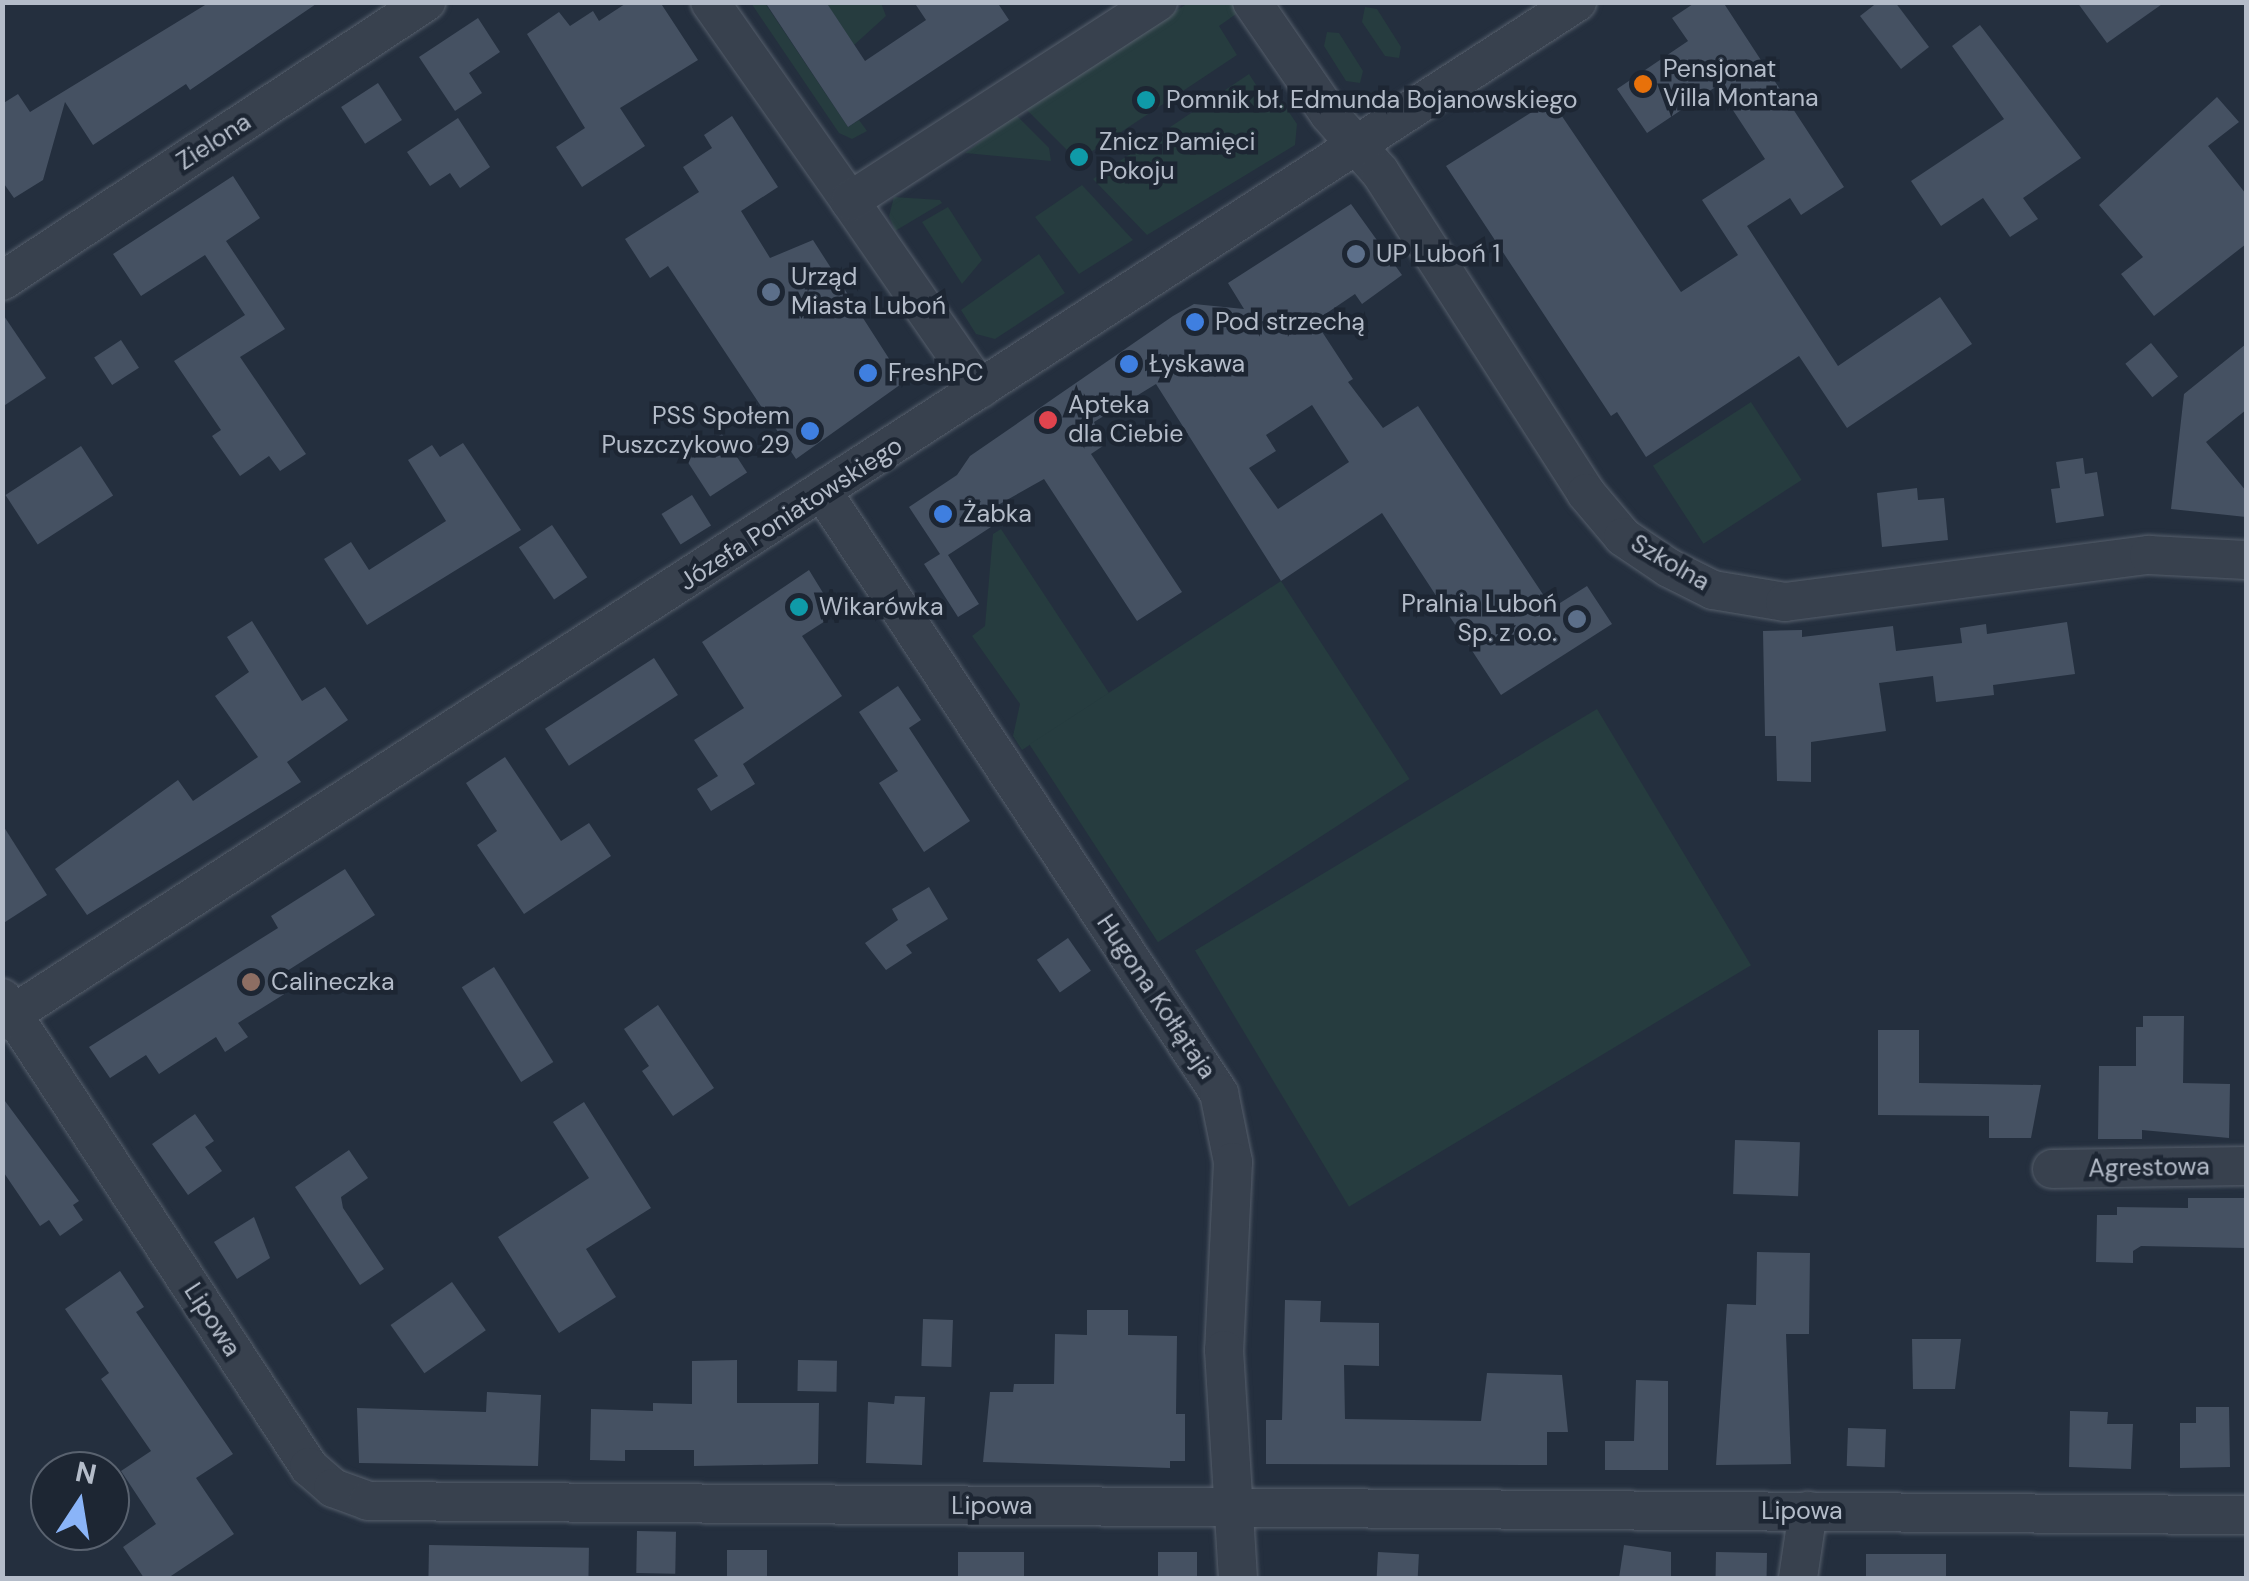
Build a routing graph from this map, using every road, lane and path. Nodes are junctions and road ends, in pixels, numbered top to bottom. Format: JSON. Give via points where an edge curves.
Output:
{"nodes":[{"id":1,"x":426,"y":2,"type":"edge"},
{"id":2,"x":710,"y":2,"type":"edge"},
{"id":3,"x":1158,"y":2,"type":"edge"},
{"id":4,"x":1252,"y":2,"type":"edge"},
{"id":5,"x":1576,"y":2,"type":"edge"},
{"id":6,"x":1356,"y":145,"type":"junction"},
{"id":7,"x":850,"y":201,"type":"junction"},
{"id":8,"x":2,"y":281,"type":"edge"},
{"id":9,"x":980,"y":389,"type":"junction"},
{"id":10,"x":824,"y":494,"type":"junction"},
{"id":11,"x":2246,"y":560,"type":"edge"},
{"id":12,"x":6,"y":1011,"type":"edge"},
{"id":13,"x":2246,"y":1166,"type":"edge"},
{"id":14,"x":2052,"y":1169,"type":"dead end"},
{"id":15,"x":1234,"y":1506,"type":"junction"},
{"id":16,"x":1808,"y":1511,"type":"junction"},
{"id":17,"x":2246,"y":1515,"type":"edge"},
{"id":18,"x":1238,"y":1578,"type":"edge"},
{"id":19,"x":1798,"y":1578,"type":"edge"}],
"edges":[{"from":1,"to":8,"type":"street","name":"Zielona"},
{"from":2,"to":7,"type":"street"},
{"from":3,"to":7,"type":"street"},
{"from":4,"to":6,"type":"street","name":"Szkolna"},
{"from":5,"to":6,"type":"street","name":"Józefa Poniatowskiego"},
{"from":6,"to":9,"type":"street","name":"Józefa Poniatowskiego"},
{"from":6,"to":11,"type":"street","name":"Szkolna","via":[[1380,172],[1596,506],[1623,537],[1690,580],[1738,597],[1785,602],[2149,555]]},
{"from":7,"to":9,"type":"street"},
{"from":9,"to":10,"type":"street","name":"Józefa Poniatowskiego"},
{"from":10,"to":12,"type":"street","name":"Józefa Poniatowskiego"},
{"from":10,"to":15,"type":"street","name":"Hugona Kołłątaja","via":[[1219,1093],[1233,1162],[1224,1350]]},
{"from":12,"to":15,"type":"street","name":"Lipowa","via":[[299,1453],[320,1479],[348,1496],[411,1504]]},
{"from":13,"to":14,"type":"street","name":"Agrestowa"},
{"from":15,"to":16,"type":"street","name":"Lipowa"},
{"from":15,"to":18,"type":"street","name":"Hugona Kołłątaja"},
{"from":16,"to":17,"type":"street","name":"Lipowa"},
{"from":16,"to":19,"type":"street"}]}
